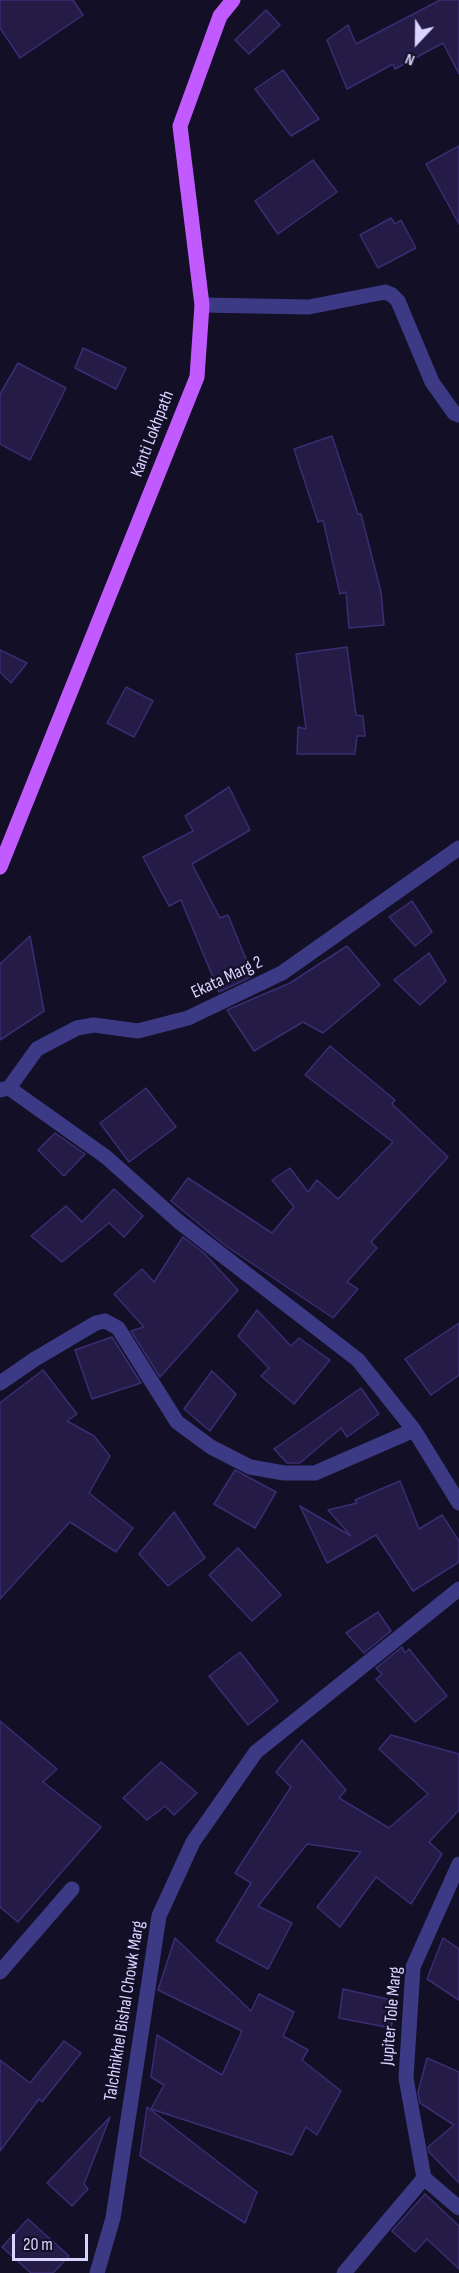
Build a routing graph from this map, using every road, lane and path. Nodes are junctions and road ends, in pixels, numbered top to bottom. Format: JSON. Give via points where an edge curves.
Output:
{"nodes":[{"id":1,"x":233,"y":0,"type":"edge"},
{"id":2,"x":202,"y":305,"type":"junction"},
{"id":3,"x":459,"y":415,"type":"edge"},
{"id":4,"x":459,"y":848,"type":"edge"},
{"id":5,"x":0,"y":867,"type":"edge"},
{"id":6,"x":5,"y":1089,"type":"edge"},
{"id":7,"x":0,"y":1383,"type":"edge"},
{"id":8,"x":414,"y":1430,"type":"junction"},
{"id":9,"x":459,"y":1503,"type":"edge"},
{"id":10,"x":459,"y":1589,"type":"edge"},
{"id":11,"x":459,"y":1864,"type":"edge"},
{"id":12,"x":72,"y":1889,"type":"dead end"},
{"id":13,"x":0,"y":1972,"type":"edge"},
{"id":14,"x":424,"y":2178,"type":"junction"},
{"id":15,"x":459,"y":2208,"type":"edge"},
{"id":16,"x":97,"y":2273,"type":"edge"},
{"id":17,"x":344,"y":2273,"type":"edge"}],
"edges":[{"from":1,"to":2,"type":"main road","name":"Kanti Lokhpath","via":[[220,16],[180,126]]},
{"from":2,"to":3,"type":"street","via":[[309,307],[385,292],[398,301],[432,382]]},
{"from":2,"to":5,"type":"main road","name":"Kanti Lokhpath","via":[[196,377]]},
{"from":4,"to":6,"type":"street","name":"Ekata Marg 2","via":[[282,974],[188,1018],[138,1031],[94,1025],[77,1028],[38,1048]]},
{"from":6,"to":8,"type":"street","via":[[105,1157],[177,1221],[358,1360]]},
{"from":7,"to":8,"type":"street","via":[[105,1321],[118,1328],[177,1422],[211,1448],[250,1467],[315,1473]]},
{"from":8,"to":9,"type":"street"},
{"from":10,"to":16,"type":"street","name":"Talchhikhel Bishal Chowk Marg","via":[[256,1752],[193,1842],[159,1916],[113,2218]]},
{"from":11,"to":14,"type":"street","name":"Jupiter Tole Marg","via":[[413,1967],[406,2078]]},
{"from":12,"to":13,"type":"street"},
{"from":14,"to":15,"type":"street"},
{"from":14,"to":17,"type":"street"}]}
